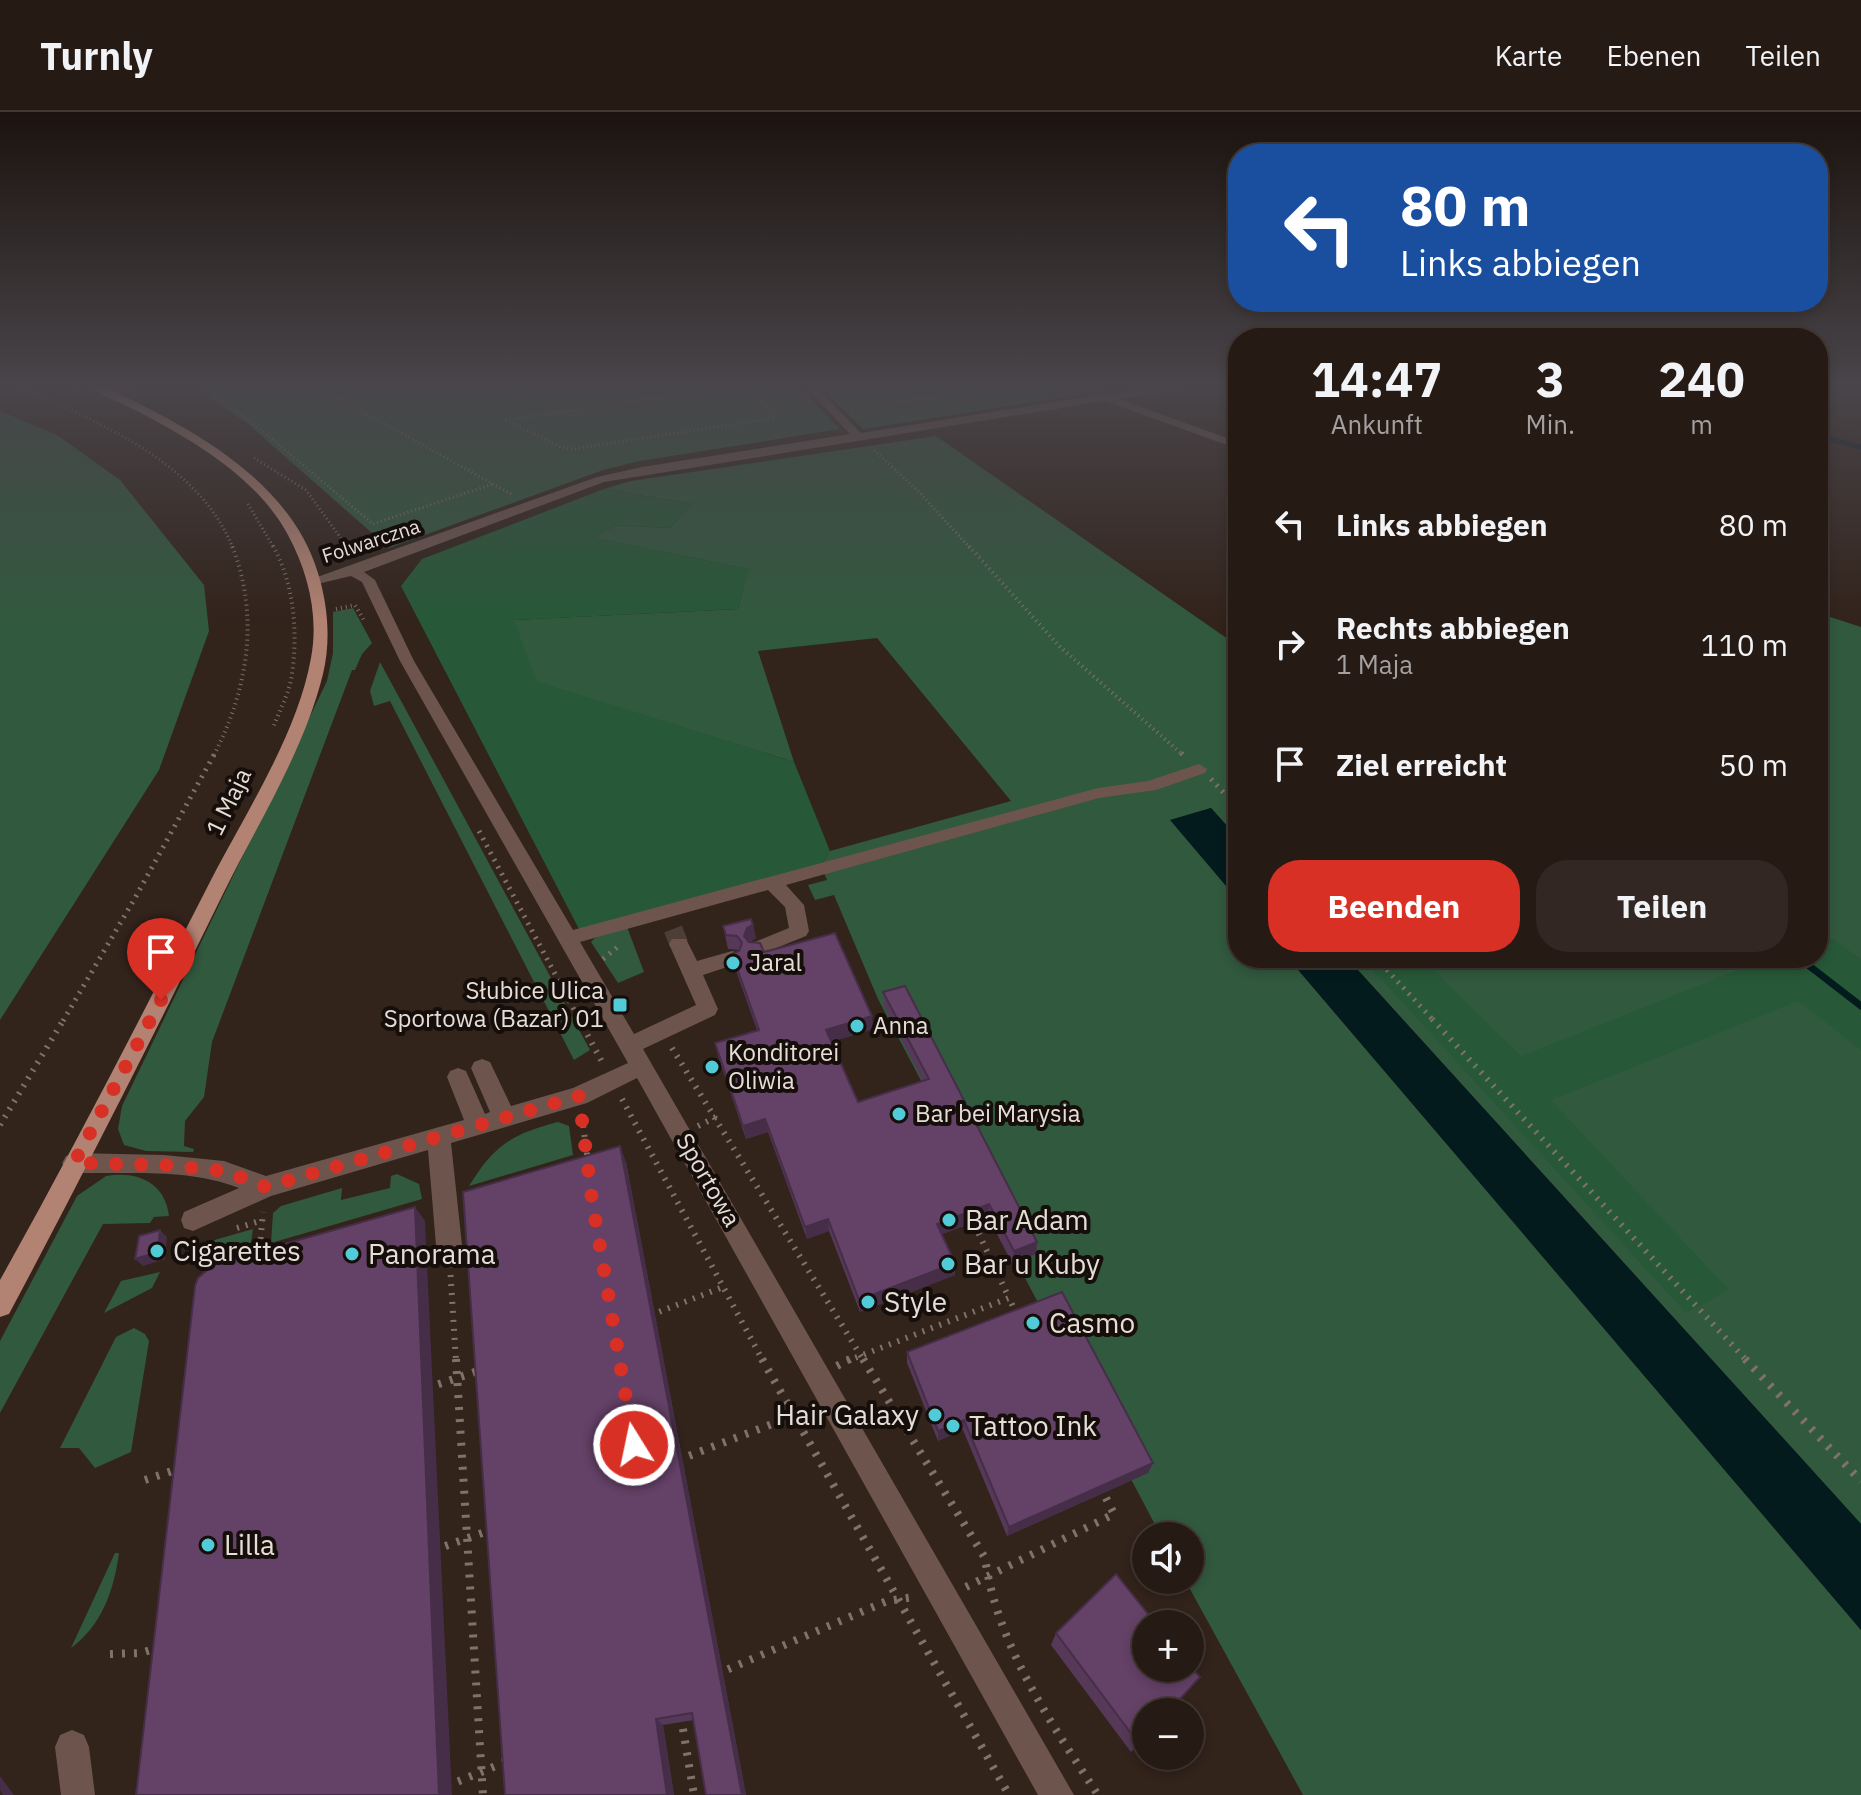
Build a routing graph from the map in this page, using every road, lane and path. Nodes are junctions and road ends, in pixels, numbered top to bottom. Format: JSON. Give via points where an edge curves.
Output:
{"nodes":[{"id":1,"x":164,"y":464,"type":"edge"},
{"id":2,"x":229,"y":464,"type":"edge"},
{"id":3,"x":301,"y":464,"type":"edge"},
{"id":4,"x":456,"y":464,"type":"edge"},
{"id":5,"x":683,"y":464,"type":"edge"},
{"id":6,"x":890,"y":464,"type":"edge"},
{"id":7,"x":493,"y":484,"type":"junction"},
{"id":8,"x":247,"y":503,"type":"dead end"},
{"id":9,"x":531,"y":505,"type":"junction"},
{"id":10,"x":353,"y":571,"type":"junction"},
{"id":11,"x":313,"y":581,"type":"junction"},
{"id":12,"x":320,"y":612,"type":"junction"},
{"id":13,"x":292,"y":617,"type":"dead end"},
{"id":14,"x":368,"y":627,"type":"dead end"},
{"id":15,"x":1199,"y":769,"type":"junction"},
{"id":16,"x":1228,"y":798,"type":"edge"},
{"id":17,"x":478,"y":829,"type":"dead end"},
{"id":18,"x":773,"y":883,"type":"junction"},
{"id":19,"x":667,"y":925,"type":"junction"},
{"id":20,"x":568,"y":938,"type":"junction"},
{"id":21,"x":759,"y":948,"type":"edge"},
{"id":22,"x":732,"y":958,"type":"edge"},
{"id":23,"x":585,"y":967,"type":"junction"},
{"id":24,"x":1385,"y":968,"type":"edge"},
{"id":25,"x":690,"y":971,"type":"junction"},
{"id":26,"x":558,"y":979,"type":"junction"},
{"id":27,"x":660,"y":1031,"type":"junction"},
{"id":28,"x":636,"y":1055,"type":"junction"},
{"id":29,"x":482,"y":1068,"type":"dead end"},
{"id":30,"x":458,"y":1077,"type":"dead end"},
{"id":31,"x":612,"y":1080,"type":"junction"},
{"id":32,"x":579,"y":1096,"type":"junction"},
{"id":33,"x":504,"y":1117,"type":"junction"},
{"id":34,"x":0,"y":1125,"type":"edge"},
{"id":35,"x":478,"y":1125,"type":"junction"},
{"id":36,"x":439,"y":1137,"type":"junction"},
{"id":37,"x":74,"y":1163,"type":"junction"},
{"id":38,"x":590,"y":1176,"type":"edge"},
{"id":39,"x":266,"y":1187,"type":"junction"},
{"id":40,"x":964,"y":1202,"type":"edge"},
{"id":41,"x":193,"y":1220,"type":"dead end"},
{"id":42,"x":449,"y":1245,"type":"joint"},
{"id":43,"x":258,"y":1264,"type":"edge"},
{"id":44,"x":723,"y":1287,"type":"junction"},
{"id":45,"x":1009,"y":1298,"type":"junction"},
{"id":46,"x":0,"y":1305,"type":"edge"},
{"id":47,"x":644,"y":1318,"type":"edge"},
{"id":48,"x":1022,"y":1325,"type":"edge"},
{"id":49,"x":861,"y":1353,"type":"junction"},
{"id":50,"x":483,"y":1370,"type":"edge"},
{"id":51,"x":819,"y":1376,"type":"junction"},
{"id":52,"x":458,"y":1378,"type":"junction"},
{"id":53,"x":421,"y":1390,"type":"edge"},
{"id":54,"x":793,"y":1416,"type":"junction"},
{"id":55,"x":663,"y":1466,"type":"edge"},
{"id":56,"x":185,"y":1467,"type":"edge"},
{"id":57,"x":1094,"y":1474,"type":"edge"},
{"id":58,"x":145,"y":1480,"type":"dead end"},
{"id":59,"x":1861,"y":1481,"type":"edge"},
{"id":60,"x":508,"y":1523,"type":"edge"},
{"id":61,"x":468,"y":1539,"type":"junction"},
{"id":62,"x":427,"y":1553,"type":"edge"},
{"id":63,"x":986,"y":1579,"type":"junction"},
{"id":64,"x":894,"y":1596,"type":"junction"},
{"id":65,"x":944,"y":1597,"type":"junction"},
{"id":66,"x":165,"y":1645,"type":"edge"},
{"id":67,"x":110,"y":1654,"type":"dead end"},
{"id":68,"x":704,"y":1681,"type":"edge"},
{"id":69,"x":680,"y":1708,"type":"edge"},
{"id":70,"x":72,"y":1747,"type":"dead end"},
{"id":71,"x":520,"y":1757,"type":"edge"},
{"id":72,"x":482,"y":1772,"type":"junction"},
{"id":73,"x":438,"y":1789,"type":"edge"},
{"id":74,"x":78,"y":1795,"type":"edge"},
{"id":75,"x":483,"y":1795,"type":"edge"},
{"id":76,"x":694,"y":1795,"type":"edge"},
{"id":77,"x":1009,"y":1795,"type":"edge"},
{"id":78,"x":1057,"y":1795,"type":"edge"},
{"id":79,"x":1098,"y":1795,"type":"edge"}],
"edges":[{"from":1,"to":34,"type":"path","via":[[195,491],[237,555],[248,621],[237,702],[155,865]]},
{"from":2,"to":11,"type":"main road","name":"1 Maja","via":[[277,509]]},
{"from":3,"to":7,"type":"path","via":[[373,524]]},
{"from":4,"to":7,"type":"path"},
{"from":5,"to":9,"type":"street","name":"Folwarczna","via":[[601,479]]},
{"from":6,"to":15,"type":"path","via":[[1094,681]]},
{"from":7,"to":9,"type":"path"},
{"from":8,"to":13,"type":"path","via":[[281,560]]},
{"from":9,"to":10,"type":"street","name":"Folwarczna"},
{"from":10,"to":11,"type":"street","name":"Folwarczna"},
{"from":10,"to":20,"type":"street","name":"Sportowa","via":[[368,580],[407,661]]},
{"from":11,"to":12,"type":"main road","name":"1 Maja"},
{"from":12,"to":14,"type":"path","via":[[355,605]]},
{"from":12,"to":37,"type":"main road","name":"1 Maja","via":[[319,662],[310,692],[161,1000]]},
{"from":15,"to":16,"type":"path"},
{"from":15,"to":18,"type":"street"},
{"from":17,"to":26,"type":"path"},
{"from":18,"to":19,"type":"street"},
{"from":18,"to":21,"type":"street","via":[[794,905],[799,931]]},
{"from":19,"to":20,"type":"street"},
{"from":19,"to":23,"type":"path"},
{"from":19,"to":25,"type":"street"},
{"from":20,"to":23,"type":"street","name":"Sportowa"},
{"from":22,"to":25,"type":"street"},
{"from":23,"to":26,"type":"path"},
{"from":23,"to":28,"type":"street","name":"Sportowa"},
{"from":24,"to":59,"type":"path"},
{"from":25,"to":27,"type":"street","via":[[708,1009]]},
{"from":26,"to":31,"type":"path"},
{"from":27,"to":28,"type":"street"},
{"from":27,"to":49,"type":"path"},
{"from":28,"to":31,"type":"street"},
{"from":28,"to":51,"type":"street","name":"Sportowa"},
{"from":29,"to":33,"type":"street"},
{"from":30,"to":35,"type":"street"},
{"from":31,"to":32,"type":"street"},
{"from":31,"to":44,"type":"path"},
{"from":32,"to":33,"type":"street"},
{"from":32,"to":38,"type":"path"},
{"from":33,"to":35,"type":"street"},
{"from":35,"to":36,"type":"street"},
{"from":36,"to":39,"type":"street"},
{"from":36,"to":42,"type":"street"},
{"from":37,"to":39,"type":"street","via":[[224,1171]]},
{"from":37,"to":46,"type":"main road","name":"1 Maja"},
{"from":39,"to":41,"type":"street"},
{"from":39,"to":43,"type":"path"},
{"from":40,"to":45,"type":"path"},
{"from":42,"to":52,"type":"path"},
{"from":44,"to":47,"type":"path"},
{"from":44,"to":54,"type":"path"},
{"from":45,"to":48,"type":"path"},
{"from":45,"to":49,"type":"path"},
{"from":49,"to":51,"type":"path"},
{"from":49,"to":63,"type":"path","via":[[985,1558]]},
{"from":50,"to":52,"type":"path"},
{"from":51,"to":65,"type":"street","name":"Sportowa"},
{"from":52,"to":53,"type":"path"},
{"from":52,"to":61,"type":"path"},
{"from":54,"to":55,"type":"path"},
{"from":54,"to":64,"type":"path"},
{"from":56,"to":58,"type":"path"},
{"from":57,"to":63,"type":"path","via":[[1114,1514]]},
{"from":60,"to":61,"type":"path"},
{"from":61,"to":62,"type":"path"},
{"from":61,"to":72,"type":"path"},
{"from":63,"to":65,"type":"path"},
{"from":63,"to":79,"type":"path","via":[[1053,1724]]},
{"from":64,"to":65,"type":"path"},
{"from":64,"to":68,"type":"path","via":[[799,1634]]},
{"from":64,"to":77,"type":"path"},
{"from":65,"to":78,"type":"street","name":"Sportowa"},
{"from":66,"to":67,"type":"path","via":[[141,1653]]},
{"from":69,"to":76,"type":"path"},
{"from":70,"to":74,"type":"street"},
{"from":71,"to":72,"type":"path"},
{"from":72,"to":73,"type":"path"},
{"from":72,"to":75,"type":"path"}]}
